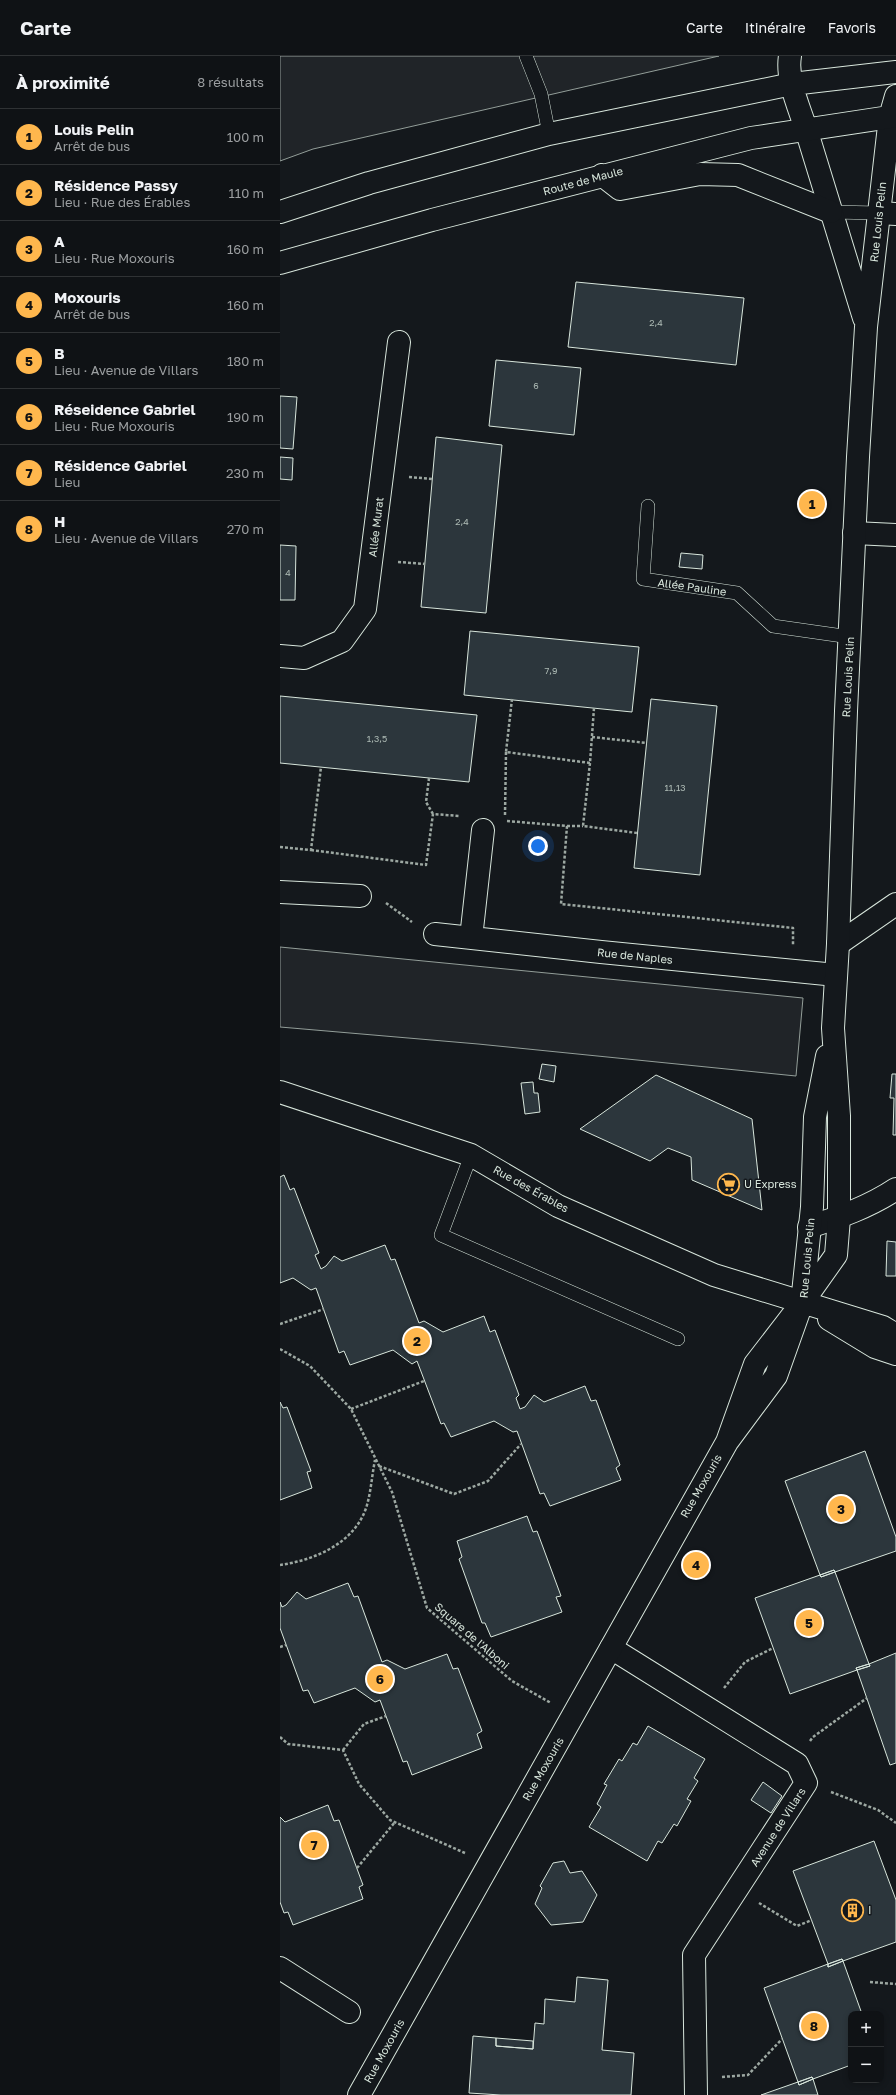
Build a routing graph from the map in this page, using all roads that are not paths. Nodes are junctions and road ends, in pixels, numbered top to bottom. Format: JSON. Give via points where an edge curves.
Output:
{"nodes":[{"id":1,"x":526,"y":56,"type":"edge"},
{"id":2,"x":790,"y":56,"type":"edge"},
{"id":3,"x":891,"y":56,"type":"edge"},
{"id":4,"x":896,"y":63,"type":"edge"},
{"id":5,"x":896,"y":72,"type":"edge"},
{"id":6,"x":792,"y":84,"type":"junction"},
{"id":7,"x":896,"y":96,"type":"edge"},
{"id":8,"x":893,"y":117,"type":"edge"},
{"id":9,"x":806,"y":129,"type":"junction"},
{"id":10,"x":549,"y":134,"type":"junction"},
{"id":11,"x":602,"y":175,"type":"junction"},
{"id":12,"x":280,"y":212,"type":"edge"},
{"id":13,"x":831,"y":212,"type":"junction"},
{"id":14,"x":887,"y":214,"type":"edge"},
{"id":15,"x":314,"y":252,"type":"junction"},
{"id":16,"x":280,"y":263,"type":"edge"},
{"id":17,"x":280,"y":272,"type":"edge"},
{"id":18,"x":866,"y":327,"type":"junction"},
{"id":19,"x":399,"y":342,"type":"dead end"},
{"id":20,"x":648,"y":506,"type":"dead end"},
{"id":21,"x":854,"y":533,"type":"junction"},
{"id":22,"x":896,"y":535,"type":"edge"},
{"id":23,"x":850,"y":637,"type":"junction"},
{"id":24,"x":280,"y":656,"type":"edge"},
{"id":25,"x":483,"y":830,"type":"dead end"},
{"id":26,"x":280,"y":892,"type":"edge"},
{"id":27,"x":360,"y":896,"type":"road end"},
{"id":28,"x":896,"y":904,"type":"edge"},
{"id":29,"x":435,"y":934,"type":"road end"},
{"id":30,"x":472,"y":938,"type":"junction"},
{"id":31,"x":838,"y":944,"type":"junction"},
{"id":32,"x":836,"y":975,"type":"junction"},
{"id":33,"x":833,"y":1028,"type":"junction"},
{"id":34,"x":280,"y":1092,"type":"edge"},
{"id":35,"x":471,"y":1155,"type":"junction"},
{"id":36,"x":896,"y":1189,"type":"edge"},
{"id":37,"x":839,"y":1218,"type":"junction"},
{"id":38,"x":810,"y":1227,"type":"junction"},
{"id":39,"x":802,"y":1303,"type":"junction"},
{"id":40,"x":896,"y":1335,"type":"edge"},
{"id":41,"x":678,"y":1339,"type":"dead end"},
{"id":42,"x":896,"y":1354,"type":"edge"},
{"id":43,"x":611,"y":1648,"type":"junction"},
{"id":44,"x":280,"y":1968,"type":"edge"},
{"id":45,"x":349,"y":2012,"type":"dead end"},
{"id":46,"x":696,"y":2087,"type":"edge"},
{"id":47,"x":359,"y":2095,"type":"edge"}],
"edges":[{"from":1,"to":10,"type":"lane","via":[[541,94]]},
{"from":2,"to":6,"type":"street","name":"Rue Louis Pelin"},
{"from":3,"to":4,"type":"street"},
{"from":5,"to":6,"type":"street"},
{"from":6,"to":9,"type":"street","name":"Rue Louis Pelin"},
{"from":6,"to":10,"type":"street"},
{"from":7,"to":8,"type":"street","name":"Rue Louis Pelin"},
{"from":8,"to":9,"type":"street","name":"Route de Maule"},
{"from":8,"to":14,"type":"street","name":"Rue Louis Pelin"},
{"from":9,"to":11,"type":"street","name":"Route de Maule","via":[[750,138]]},
{"from":9,"to":13,"type":"street","name":"Rue Louis Pelin"},
{"from":10,"to":12,"type":"street","via":[[369,183]]},
{"from":11,"to":13,"type":"street","via":[[620,189],[700,174],[738,175]]},
{"from":11,"to":15,"type":"street","name":"Route de Maule"},
{"from":13,"to":14,"type":"lane"},
{"from":13,"to":18,"type":"street","name":"Rue Louis Pelin"},
{"from":14,"to":18,"type":"street","name":"Rue Louis Pelin"},
{"from":15,"to":16,"type":"street","name":"Route de Maule"},
{"from":15,"to":17,"type":"street"},
{"from":18,"to":21,"type":"street","name":"Rue Louis Pelin"},
{"from":19,"to":24,"type":"street","name":"Allée Murat","via":[[365,609],[342,641],[304,658]]},
{"from":20,"to":23,"type":"lane","name":"Allée Pauline","via":[[643,579],[737,593],[773,626]]},
{"from":21,"to":22,"type":"street"},
{"from":21,"to":23,"type":"street","name":"Rue Louis Pelin"},
{"from":23,"to":31,"type":"street","name":"Rue Louis Pelin"},
{"from":25,"to":30,"type":"street"},
{"from":26,"to":27,"type":"street"},
{"from":28,"to":31,"type":"street"},
{"from":29,"to":30,"type":"street","name":"Rue de Naples"},
{"from":30,"to":32,"type":"street","name":"Rue de Naples"},
{"from":31,"to":32,"type":"street","name":"Rue Louis Pelin"},
{"from":32,"to":33,"type":"street","name":"Rue Louis Pelin"},
{"from":33,"to":37,"type":"street","name":"Rue Louis Pelin","via":[[839,1116]]},
{"from":33,"to":38,"type":"street","name":"Rue Louis Pelin","via":[[815,1117]]},
{"from":34,"to":35,"type":"street","name":"Rue des Érables"},
{"from":35,"to":39,"type":"street","name":"Rue des Érables","via":[[558,1206],[714,1275]]},
{"from":35,"to":41,"type":"lane","via":[[441,1235]]},
{"from":36,"to":37,"type":"street","via":[[876,1202]]},
{"from":37,"to":38,"type":"street"},
{"from":37,"to":39,"type":"street","name":"Rue Louis Pelin","via":[[836,1255]]},
{"from":38,"to":39,"type":"street","name":"Rue Louis Pelin"},
{"from":39,"to":40,"type":"street","via":[[883,1327]]},
{"from":39,"to":42,"type":"street","via":[[875,1347]]},
{"from":39,"to":43,"type":"street","name":"Rue Moxouris","via":[[754,1364],[726,1442]]},
{"from":43,"to":46,"type":"street","name":"Avenue de Villars","via":[[708,1709],[802,1774],[737,1890],[694,1955]]},
{"from":43,"to":47,"type":"street","name":"Rue Moxouris"},
{"from":44,"to":45,"type":"street"}]}
